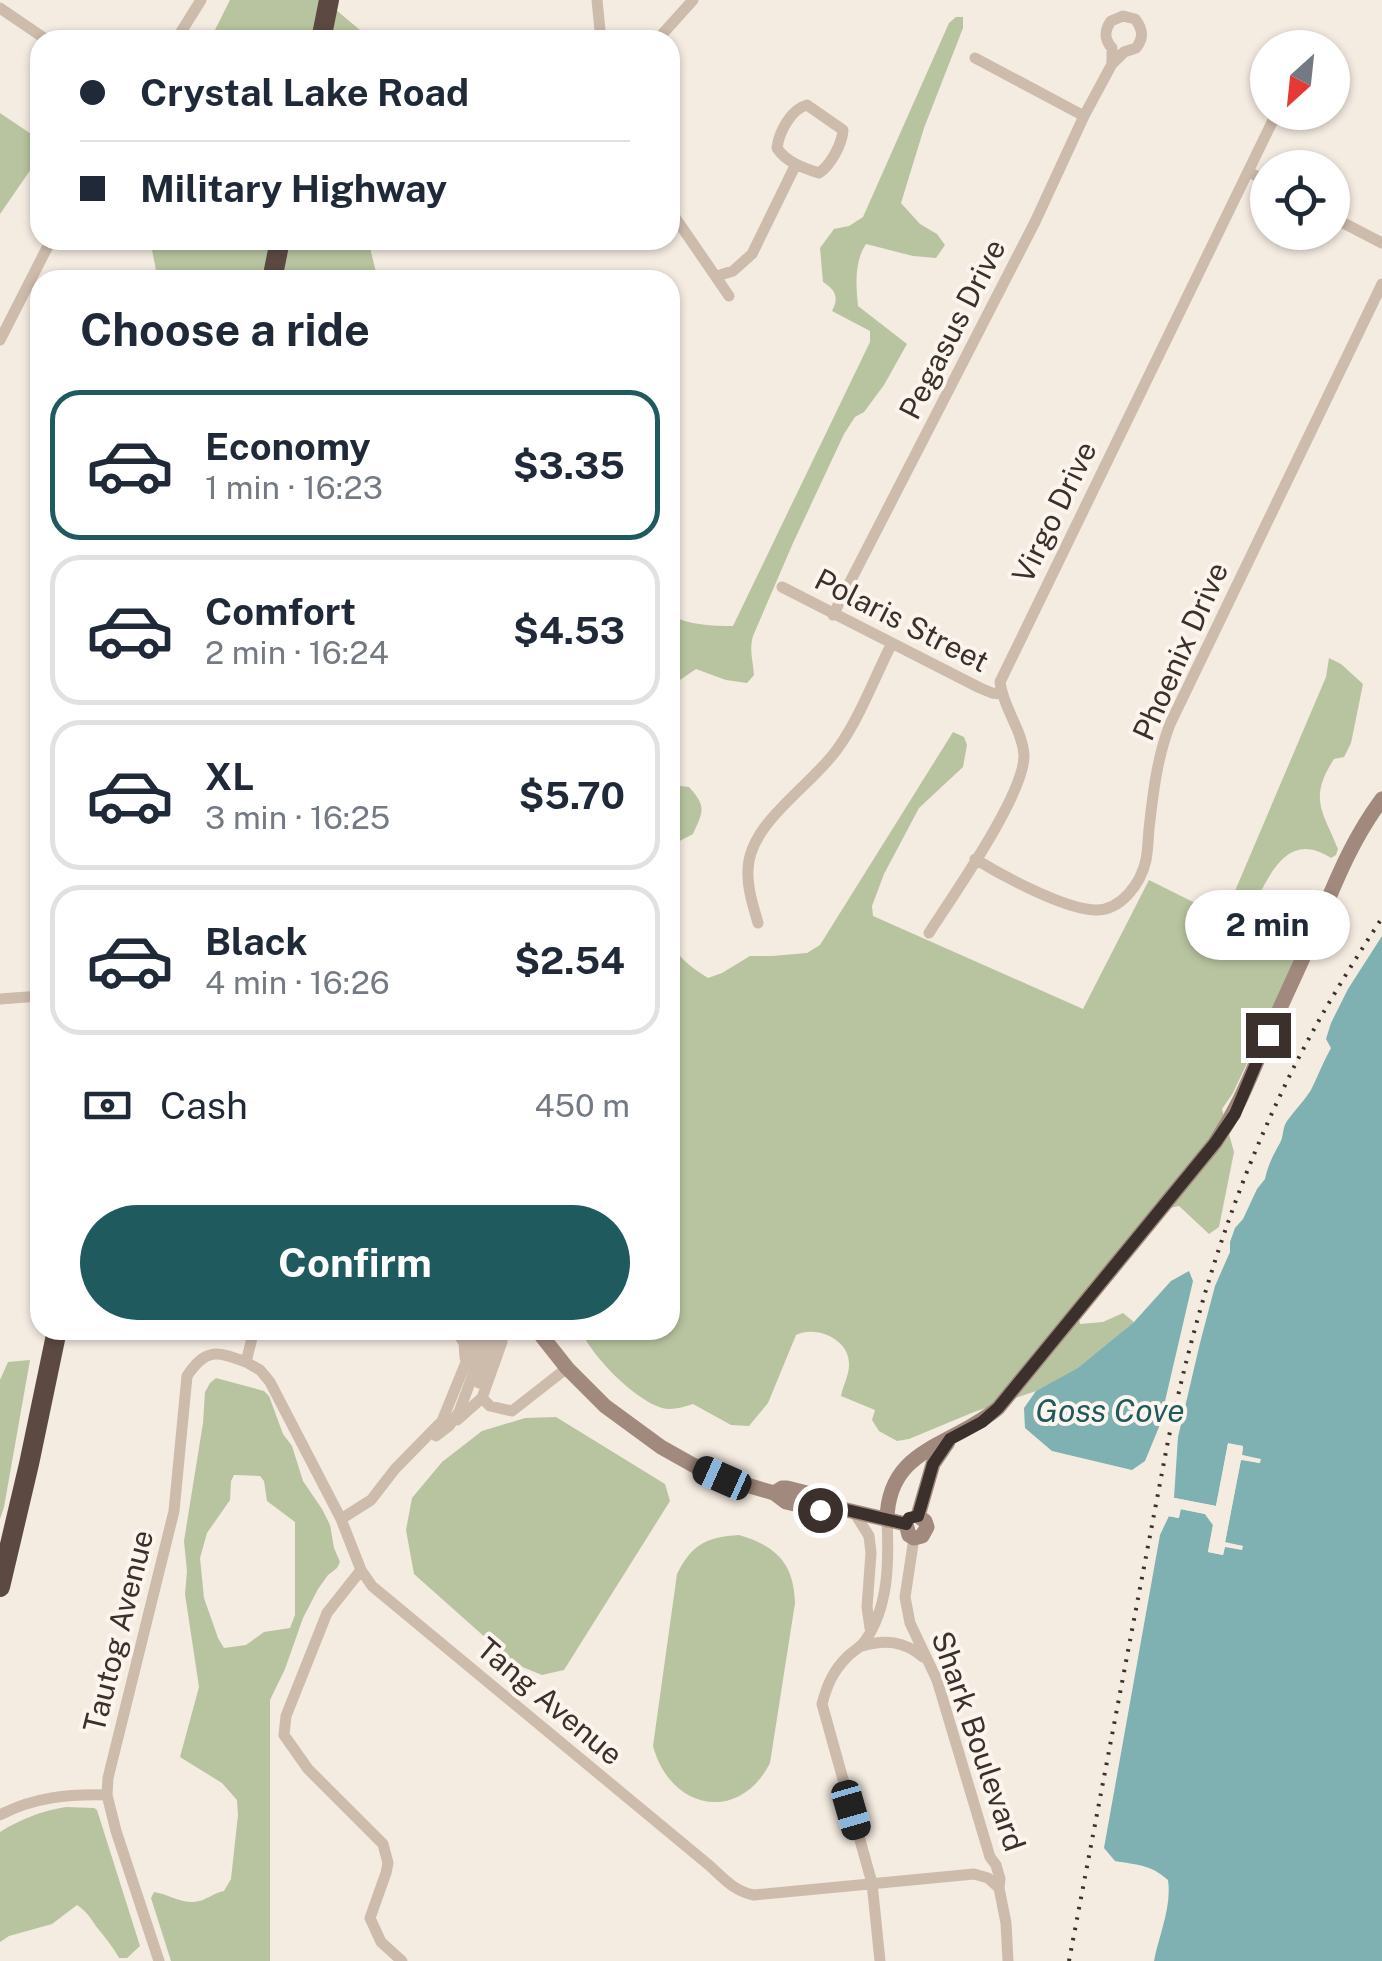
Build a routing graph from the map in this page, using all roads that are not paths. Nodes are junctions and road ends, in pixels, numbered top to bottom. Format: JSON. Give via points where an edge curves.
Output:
{"nodes":[{"id":1,"x":201,"y":0,"type":"edge"},
{"id":2,"x":330,"y":0,"type":"edge"},
{"id":3,"x":597,"y":0,"type":"edge"},
{"id":4,"x":693,"y":0,"type":"edge"},
{"id":5,"x":0,"y":8,"type":"edge"},
{"id":6,"x":32,"y":30,"type":"edge"},
{"id":7,"x":182,"y":30,"type":"edge"},
{"id":8,"x":323,"y":30,"type":"edge"},
{"id":9,"x":600,"y":30,"type":"edge"},
{"id":10,"x":667,"y":30,"type":"edge"},
{"id":11,"x":974,"y":58,"type":"dead end"},
{"id":12,"x":1112,"y":64,"type":"dead end"},
{"id":13,"x":1084,"y":116,"type":"junction"},
{"id":14,"x":1269,"y":130,"type":"edge"},
{"id":15,"x":796,"y":164,"type":"junction"},
{"id":16,"x":1249,"y":172,"type":"joint"},
{"id":17,"x":680,"y":224,"type":"edge"},
{"id":18,"x":1350,"y":226,"type":"edge"},
{"id":19,"x":1382,"y":243,"type":"edge"},
{"id":20,"x":717,"y":276,"type":"junction"},
{"id":21,"x":30,"y":280,"type":"edge"},
{"id":22,"x":1382,"y":284,"type":"edge"},
{"id":23,"x":729,"y":296,"type":"dead end"},
{"id":24,"x":1,"y":335,"type":"edge"},
{"id":25,"x":782,"y":587,"type":"dead end"},
{"id":26,"x":833,"y":614,"type":"junction"},
{"id":27,"x":892,"y":645,"type":"junction"},
{"id":28,"x":1001,"y":694,"type":"junction"},
{"id":29,"x":1382,"y":800,"type":"edge"},
{"id":30,"x":976,"y":860,"type":"junction"},
{"id":31,"x":758,"y":923,"type":"dead end"},
{"id":32,"x":929,"y":933,"type":"dead end"},
{"id":33,"x":30,"y":997,"type":"edge"},
{"id":34,"x":0,"y":999,"type":"edge"},
{"id":35,"x":55,"y":1340,"type":"edge"},
{"id":36,"x":252,"y":1340,"type":"edge"},
{"id":37,"x":461,"y":1340,"type":"edge"},
{"id":38,"x":473,"y":1340,"type":"edge"},
{"id":39,"x":483,"y":1340,"type":"edge"},
{"id":40,"x":493,"y":1340,"type":"edge"},
{"id":41,"x":501,"y":1340,"type":"edge"},
{"id":42,"x":545,"y":1340,"type":"edge"},
{"id":43,"x":246,"y":1362,"type":"junction"},
{"id":44,"x":567,"y":1368,"type":"junction"},
{"id":45,"x":461,"y":1377,"type":"junction"},
{"id":46,"x":482,"y":1398,"type":"junction"},
{"id":47,"x":466,"y":1413,"type":"junction"},
{"id":48,"x":450,"y":1426,"type":"junction"},
{"id":49,"x":950,"y":1439,"type":"junction"},
{"id":50,"x":404,"y":1459,"type":"junction"},
{"id":51,"x":854,"y":1512,"type":"junction"},
{"id":52,"x":342,"y":1519,"type":"junction"},
{"id":53,"x":887,"y":1520,"type":"junction"},
{"id":54,"x":913,"y":1526,"type":"junction"},
{"id":55,"x":361,"y":1570,"type":"junction"},
{"id":56,"x":0,"y":1587,"type":"edge"},
{"id":57,"x":870,"y":1629,"type":"junction"},
{"id":58,"x":860,"y":1647,"type":"junction"},
{"id":59,"x":930,"y":1664,"type":"junction"},
{"id":60,"x":108,"y":1796,"type":"junction"},
{"id":61,"x":0,"y":1815,"type":"edge"},
{"id":62,"x":990,"y":1857,"type":"junction"},
{"id":63,"x":974,"y":1874,"type":"junction"},
{"id":64,"x":872,"y":1883,"type":"junction"},
{"id":65,"x":999,"y":1888,"type":"junction"},
{"id":66,"x":159,"y":1961,"type":"edge"},
{"id":67,"x":402,"y":1961,"type":"edge"},
{"id":68,"x":880,"y":1961,"type":"edge"},
{"id":69,"x":1008,"y":1961,"type":"edge"}],
"edges":[{"from":1,"to":7,"type":"street"},
{"from":2,"to":8,"type":"highway"},
{"from":3,"to":9,"type":"street"},
{"from":4,"to":10,"type":"street"},
{"from":5,"to":6,"type":"street"},
{"from":11,"to":13,"type":"street"},
{"from":12,"to":13,"type":"street","name":"Pegasus Drive"},
{"from":13,"to":26,"type":"street","name":"Pegasus Drive"},
{"from":14,"to":16,"type":"street","name":"Virgo Drive"},
{"from":15,"to":15,"type":"street","via":[[824,170],[844,133],[807,105],[794,112],[777,142],[778,152]]},
{"from":15,"to":20,"type":"street","via":[[752,254]]},
{"from":16,"to":28,"type":"street","name":"Virgo Drive","via":[[1004,672]]},
{"from":17,"to":20,"type":"street"},
{"from":18,"to":19,"type":"street"},
{"from":20,"to":23,"type":"street"},
{"from":21,"to":24,"type":"street"},
{"from":22,"to":30,"type":"street","name":"Phoenix Drive","via":[[1170,724],[1156,770],[1146,860],[1130,892],[1115,905],[1083,908]]},
{"from":25,"to":26,"type":"street","name":"Polaris Street"},
{"from":26,"to":27,"type":"street","name":"Polaris Street"},
{"from":27,"to":28,"type":"street","name":"Polaris Street"},
{"from":27,"to":31,"type":"street","via":[[836,750],[757,835],[748,868]]},
{"from":28,"to":30,"type":"street","via":[[1024,762]]},
{"from":29,"to":49,"type":"street","via":[[1347,852],[1225,1128],[998,1408]]},
{"from":30,"to":32,"type":"street"},
{"from":33,"to":34,"type":"street"},
{"from":35,"to":56,"type":"highway"},
{"from":36,"to":43,"type":"street"},
{"from":37,"to":45,"type":"street"},
{"from":38,"to":45,"type":"street"},
{"from":39,"to":48,"type":"street"},
{"from":40,"to":47,"type":"street"},
{"from":41,"to":46,"type":"street"},
{"from":42,"to":44,"type":"street"},
{"from":43,"to":52,"type":"street","name":"Tang Avenue","via":[[270,1382]]},
{"from":43,"to":60,"type":"street","name":"Tautog Avenue","via":[[214,1354],[198,1359],[186,1376],[174,1511],[111,1760]]},
{"from":44,"to":46,"type":"street","via":[[512,1411]]},
{"from":44,"to":51,"type":"street","via":[[661,1448],[786,1502]]},
{"from":45,"to":50,"type":"street","via":[[442,1421]]},
{"from":46,"to":47,"type":"street"},
{"from":47,"to":48,"type":"street"},
{"from":48,"to":50,"type":"street"},
{"from":49,"to":53,"type":"street","via":[[902,1470]]},
{"from":49,"to":54,"type":"street","via":[[933,1464]]},
{"from":50,"to":52,"type":"street","via":[[371,1500]]},
{"from":51,"to":53,"type":"street"},
{"from":51,"to":57,"type":"street","via":[[869,1536]]},
{"from":52,"to":55,"type":"street","name":"Tang Avenue"},
{"from":53,"to":54,"type":"street"},
{"from":53,"to":57,"type":"street","via":[[884,1598]]},
{"from":54,"to":59,"type":"street","name":"Shark Boulevard","via":[[905,1598]]},
{"from":55,"to":64,"type":"street","name":"Tang Avenue","via":[[372,1586],[740,1892]]},
{"from":55,"to":67,"type":"street","via":[[327,1613],[284,1735],[308,1769],[383,1844],[388,1863],[370,1918],[380,1942]]},
{"from":57,"to":58,"type":"street"},
{"from":58,"to":59,"type":"street","via":[[884,1640],[902,1644]]},
{"from":58,"to":64,"type":"street","via":[[836,1669],[822,1704]]},
{"from":59,"to":62,"type":"street","name":"Shark Boulevard"},
{"from":60,"to":61,"type":"street","via":[[32,1800]]},
{"from":60,"to":66,"type":"street","name":"Tautog Avenue"},
{"from":62,"to":63,"type":"street"},
{"from":62,"to":65,"type":"street","name":"Shark Boulevard"},
{"from":63,"to":64,"type":"street","name":"Tang Avenue"},
{"from":63,"to":65,"type":"street"},
{"from":64,"to":68,"type":"street"},
{"from":65,"to":69,"type":"street","name":"Shark Boulevard"}]}
